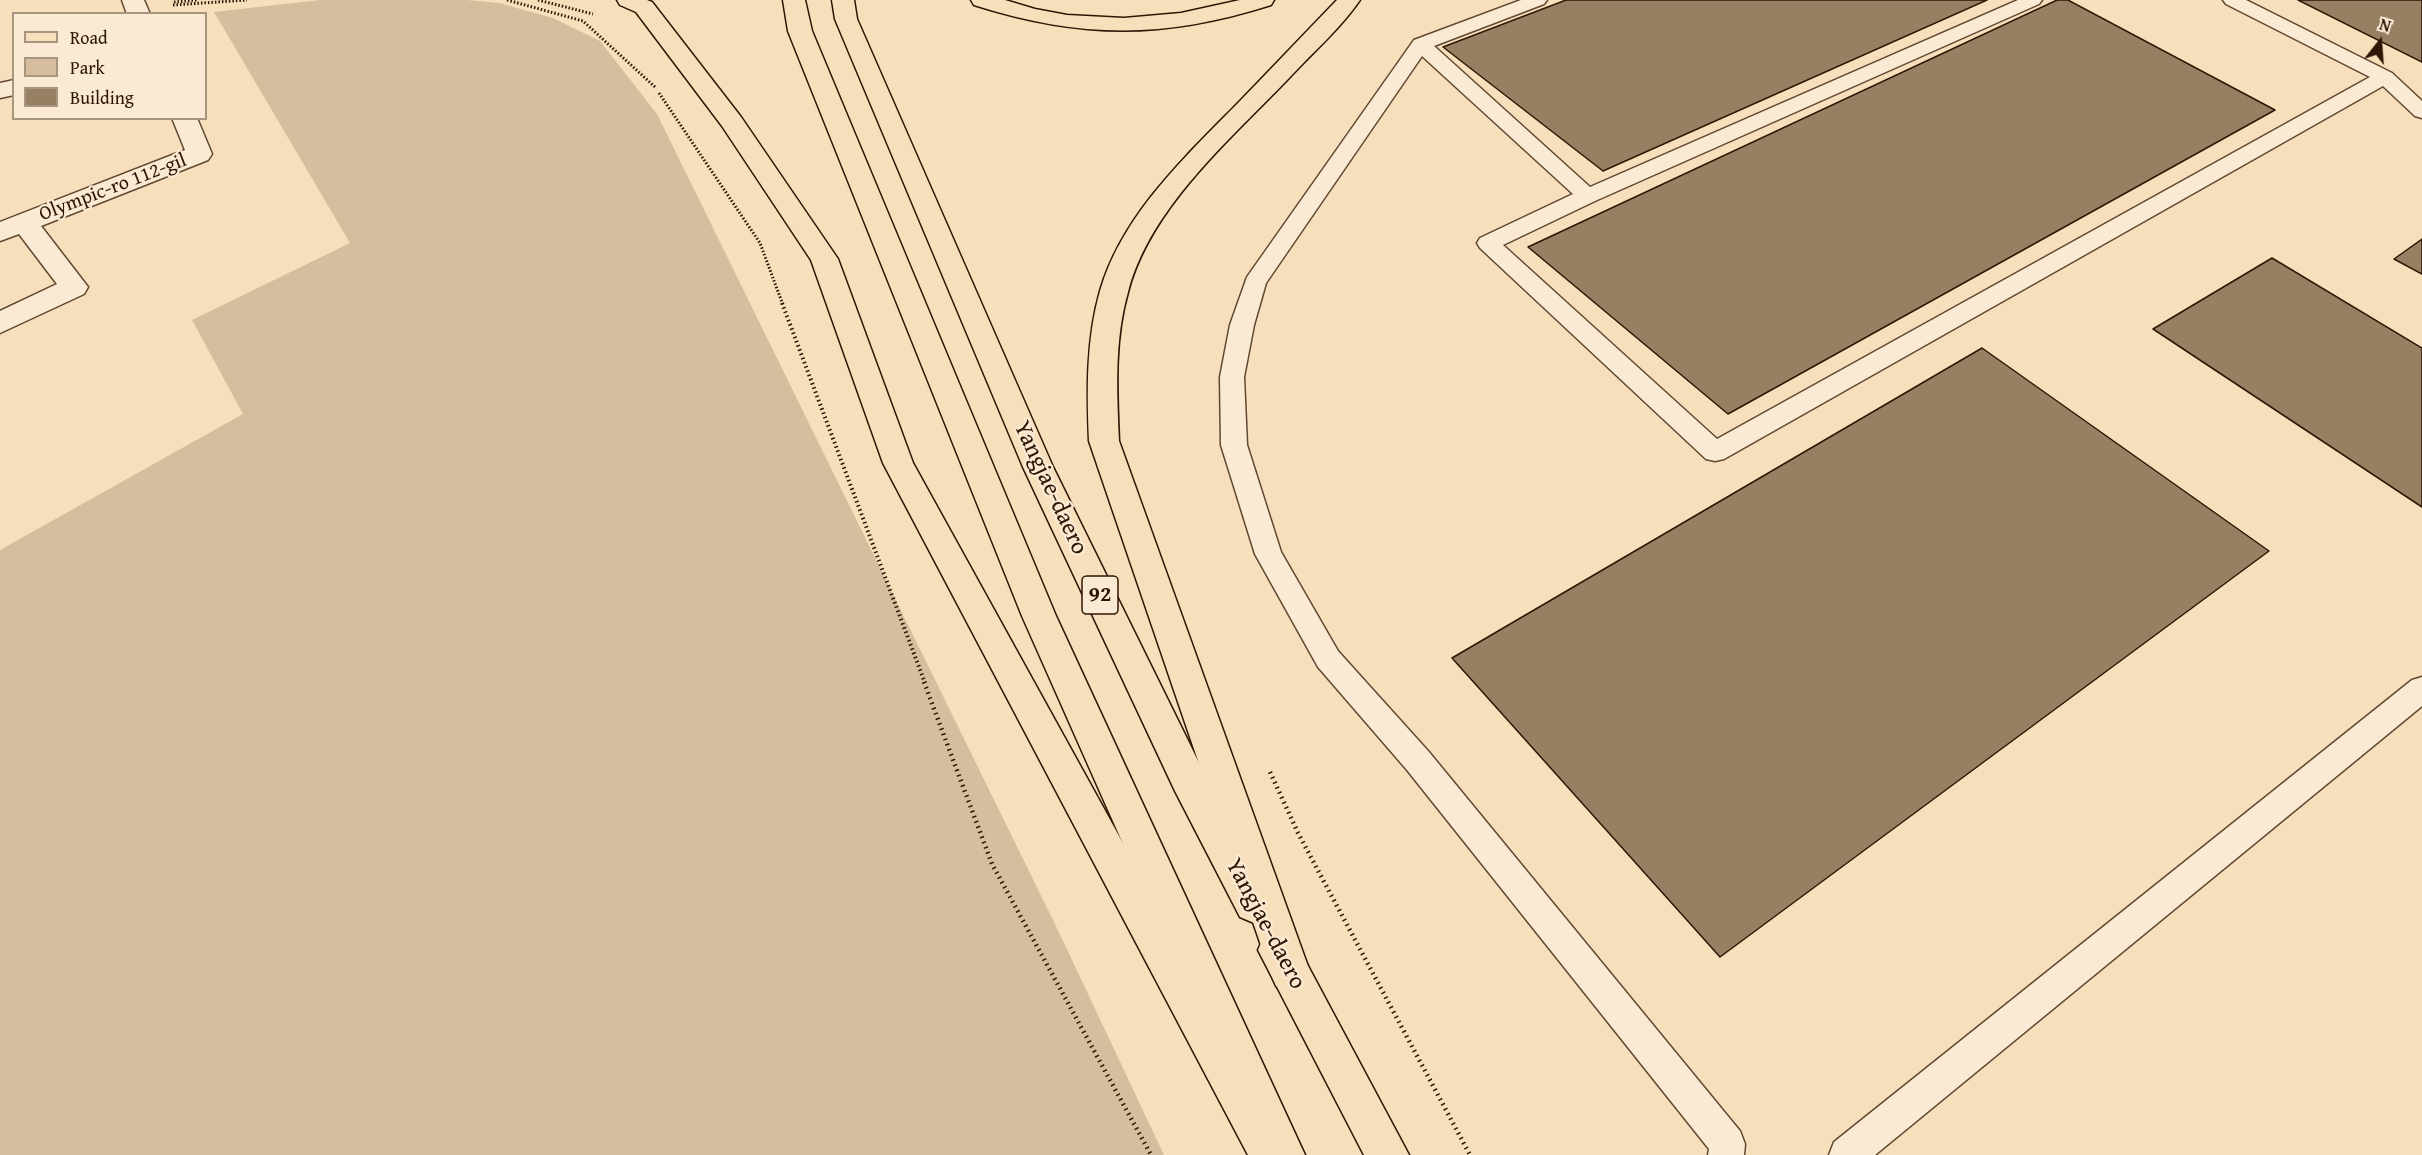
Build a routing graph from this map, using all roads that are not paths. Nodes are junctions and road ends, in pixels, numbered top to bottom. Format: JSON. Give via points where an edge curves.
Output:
{"nodes":[{"id":1,"x":628,"y":0,"type":"edge"},
{"id":2,"x":982,"y":0,"type":"edge"},
{"id":3,"x":1263,"y":0,"type":"edge"},
{"id":4,"x":1349,"y":0,"type":"edge"},
{"id":5,"x":1538,"y":0,"type":"edge"},
{"id":6,"x":2033,"y":0,"type":"edge"},
{"id":7,"x":2232,"y":0,"type":"edge"},
{"id":8,"x":844,"y":10,"type":"edge"},
{"id":9,"x":797,"y":15,"type":"edge"},
{"id":10,"x":1421,"y":44,"type":"junction"},
{"id":11,"x":2385,"y":77,"type":"junction"},
{"id":12,"x":2422,"y":112,"type":"edge"},
{"id":13,"x":185,"y":120,"type":"edge"},
{"id":14,"x":1587,"y":196,"type":"junction"},
{"id":15,"x":12,"y":227,"type":"edge"},
{"id":16,"x":0,"y":323,"type":"edge"},
{"id":17,"x":2422,"y":689,"type":"edge"},
{"id":18,"x":1290,"y":972,"type":"junction"},
{"id":19,"x":1272,"y":1155,"type":"edge"},
{"id":20,"x":1283,"y":1155,"type":"edge"},
{"id":21,"x":1387,"y":1155,"type":"edge"},
{"id":22,"x":1726,"y":1155,"type":"edge"},
{"id":23,"x":1847,"y":1155,"type":"edge"}],
"edges":[{"from":1,"to":19,"type":"main road","via":[[644,7],[732,122],[824,259],[898,463]]},
{"from":2,"to":3,"type":"main road","via":[[1040,17],[1091,24],[1140,24],[1222,12]]},
{"from":4,"to":18,"type":"main road","via":[[1176,183],[1140,234],[1121,270],[1101,358],[1104,441]]},
{"from":5,"to":10,"type":"lane"},
{"from":6,"to":14,"type":"lane"},
{"from":7,"to":11,"type":"lane"},
{"from":8,"to":18,"type":"main road","name":"Yangjae-daero","number":"92","via":[[1038,467],[1188,779]]},
{"from":9,"to":20,"type":"main road","via":[[1039,616]]},
{"from":10,"to":14,"type":"lane"},
{"from":10,"to":22,"type":"lane","via":[[1255,282],[1232,377],[1234,445],[1268,554],[1328,659],[1418,762],[1727,1144]]},
{"from":11,"to":12,"type":"lane"},
{"from":11,"to":14,"type":"lane","via":[[1715,452],[1488,243]]},
{"from":13,"to":15,"type":"street","name":"Olympic-ro 112-gil","via":[[200,154]]},
{"from":15,"to":16,"type":"street","name":"Olympic-ro 112-gil","via":[[74,287]]},
{"from":17,"to":23,"type":"lane"},
{"from":18,"to":21,"type":"main road","name":"Yangjae-daero","number":"92"}]}
